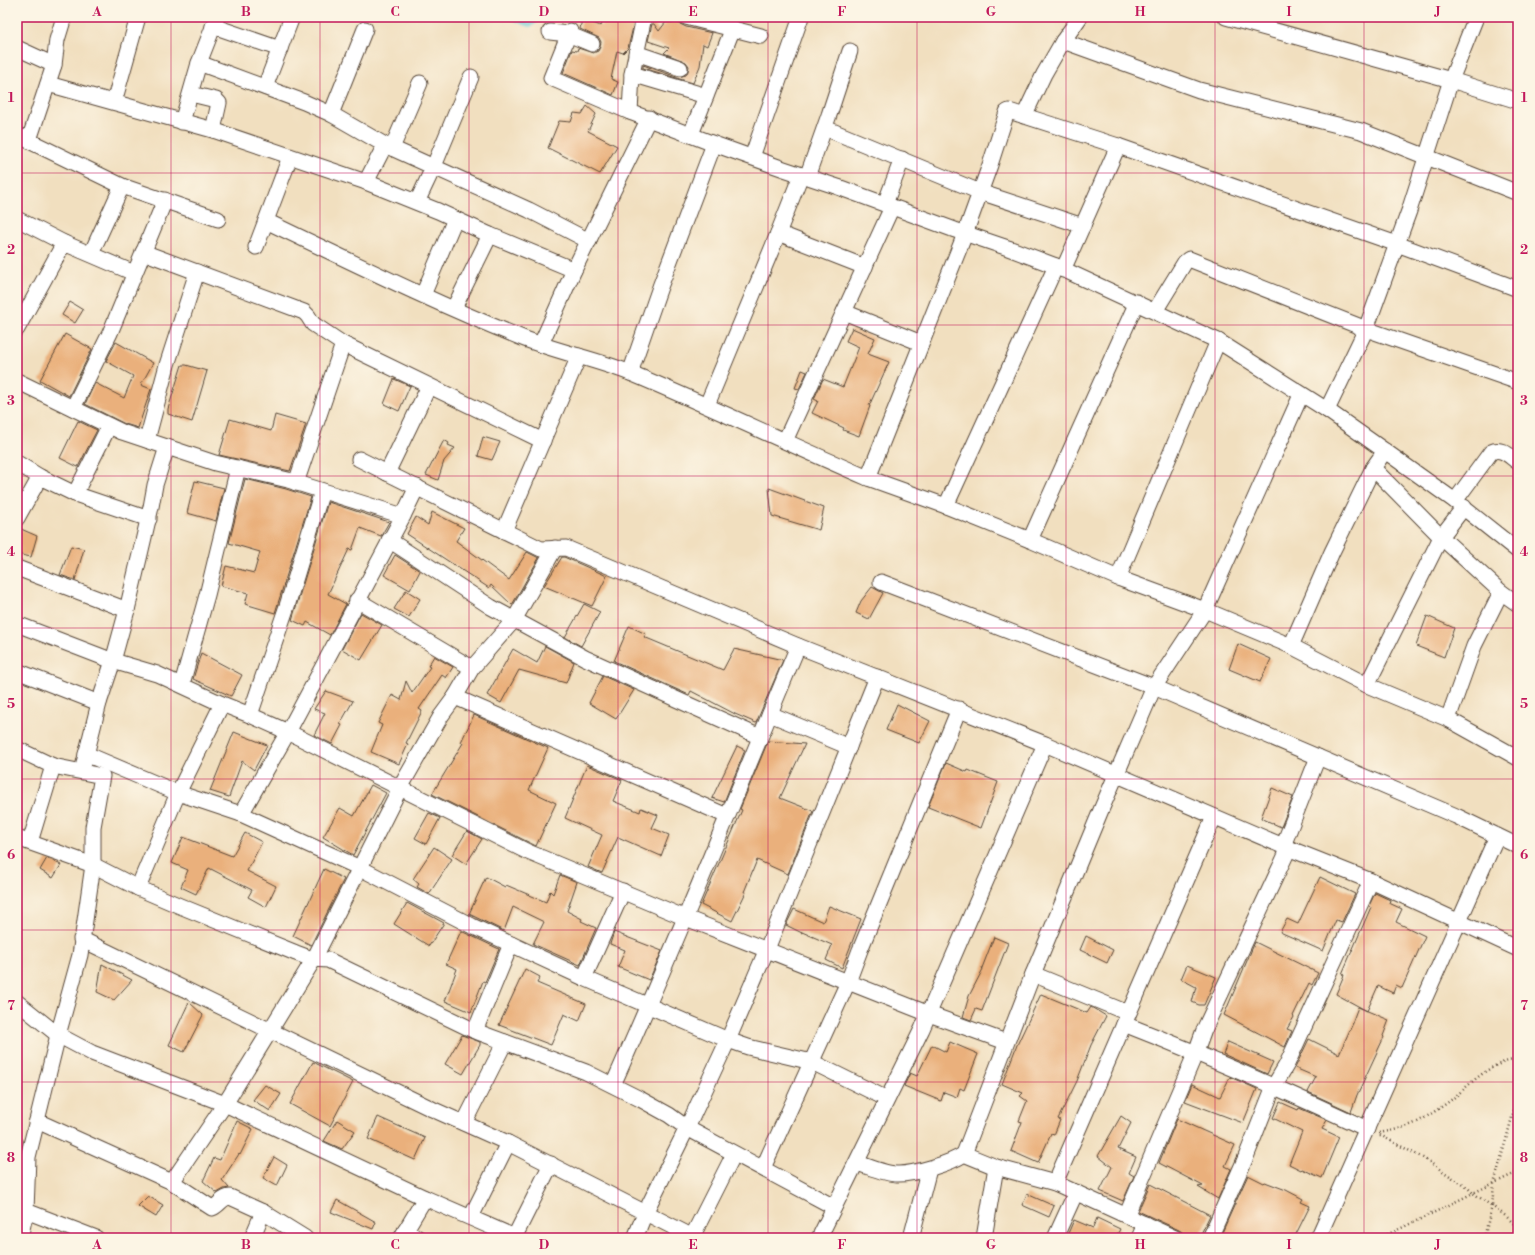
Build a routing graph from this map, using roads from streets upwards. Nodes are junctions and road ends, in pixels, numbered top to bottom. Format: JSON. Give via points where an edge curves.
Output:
{"nodes":[{"id":1,"x":64,"y":17,"type":"edge"},
{"id":2,"x":138,"y":17,"type":"edge"},
{"id":3,"x":292,"y":17,"type":"edge"},
{"id":4,"x":644,"y":17,"type":"edge"},
{"id":5,"x":686,"y":17,"type":"edge"},
{"id":6,"x":801,"y":17,"type":"edge"},
{"id":7,"x":1080,"y":17,"type":"edge"},
{"id":8,"x":1226,"y":17,"type":"edge"},
{"id":9,"x":1476,"y":17,"type":"edge"},
{"id":10,"x":215,"y":21,"type":"edge"},
{"id":11,"x":733,"y":28,"type":"junction"},
{"id":12,"x":366,"y":29,"type":"dead end"},
{"id":13,"x":550,"y":32,"type":"dead end"},
{"id":14,"x":569,"y":33,"type":"junction"},
{"id":15,"x":761,"y":36,"type":"dead end"},
{"id":16,"x":1063,"y":41,"type":"junction"},
{"id":17,"x":592,"y":44,"type":"dead end"},
{"id":18,"x":17,"y":48,"type":"edge"},
{"id":19,"x":280,"y":49,"type":"junction"},
{"id":20,"x":850,"y":51,"type":"dead end"},
{"id":21,"x":636,"y":53,"type":"junction"},
{"id":22,"x":199,"y":63,"type":"junction"},
{"id":23,"x":54,"y":65,"type":"junction"},
{"id":24,"x":680,"y":68,"type":"dead end"},
{"id":25,"x":632,"y":74,"type":"junction"},
{"id":26,"x":471,"y":77,"type":"dead end"},
{"id":27,"x":1452,"y":80,"type":"junction"},
{"id":28,"x":420,"y":83,"type":"dead end"},
{"id":29,"x":48,"y":84,"type":"junction"},
{"id":30,"x":265,"y":87,"type":"junction"},
{"id":31,"x":191,"y":94,"type":"junction"},
{"id":32,"x":706,"y":96,"type":"junction"},
{"id":33,"x":1518,"y":100,"type":"edge"},
{"id":34,"x":114,"y":102,"type":"junction"},
{"id":35,"x":630,"y":112,"type":"junction"},
{"id":36,"x":331,"y":114,"type":"junction"},
{"id":37,"x":1024,"y":116,"type":"junction"},
{"id":38,"x":649,"y":118,"type":"junction"},
{"id":39,"x":182,"y":122,"type":"junction"},
{"id":40,"x":825,"y":128,"type":"junction"},
{"id":41,"x":213,"y":130,"type":"junction"},
{"id":42,"x":691,"y":134,"type":"junction"},
{"id":43,"x":23,"y":138,"type":"edge"},
{"id":44,"x":714,"y":144,"type":"junction"},
{"id":45,"x":388,"y":146,"type":"junction"},
{"id":46,"x":1118,"y":146,"type":"junction"},
{"id":47,"x":290,"y":156,"type":"junction"},
{"id":48,"x":752,"y":158,"type":"junction"},
{"id":49,"x":1427,"y":158,"type":"junction"},
{"id":50,"x":902,"y":159,"type":"junction"},
{"id":51,"x":434,"y":166,"type":"junction"},
{"id":52,"x":804,"y":176,"type":"junction"},
{"id":53,"x":366,"y":182,"type":"junction"},
{"id":54,"x":122,"y":186,"type":"junction"},
{"id":55,"x":980,"y":192,"type":"junction"},
{"id":56,"x":1518,"y":193,"type":"edge"},
{"id":57,"x":165,"y":200,"type":"junction"},
{"id":58,"x":417,"y":202,"type":"junction"},
{"id":59,"x":888,"y":206,"type":"junction"},
{"id":60,"x":17,"y":219,"type":"edge"},
{"id":61,"x":218,"y":219,"type":"dead end"},
{"id":62,"x":455,"y":219,"type":"junction"},
{"id":63,"x":266,"y":221,"type":"junction"},
{"id":64,"x":1082,"y":226,"type":"junction"},
{"id":65,"x":778,"y":233,"type":"junction"},
{"id":66,"x":965,"y":234,"type":"junction"},
{"id":67,"x":490,"y":235,"type":"junction"},
{"id":68,"x":589,"y":241,"type":"junction"},
{"id":69,"x":64,"y":243,"type":"junction"},
{"id":70,"x":1397,"y":244,"type":"junction"},
{"id":71,"x":256,"y":247,"type":"dead end"},
{"id":72,"x":143,"y":252,"type":"junction"},
{"id":73,"x":92,"y":254,"type":"junction"},
{"id":74,"x":865,"y":267,"type":"junction"},
{"id":75,"x":1060,"y":268,"type":"junction"},
{"id":76,"x":574,"y":270,"type":"junction"},
{"id":77,"x":197,"y":272,"type":"junction"},
{"id":78,"x":134,"y":273,"type":"junction"},
{"id":79,"x":1518,"y":290,"type":"edge"},
{"id":80,"x":423,"y":295,"type":"junction"},
{"id":81,"x":1137,"y":302,"type":"junction"},
{"id":82,"x":454,"y":308,"type":"junction"},
{"id":83,"x":22,"y":310,"type":"edge"},
{"id":84,"x":1155,"y":311,"type":"junction"},
{"id":85,"x":844,"y":312,"type":"junction"},
{"id":86,"x":17,"y":329,"type":"edge"},
{"id":87,"x":1366,"y":329,"type":"junction"},
{"id":88,"x":1218,"y":341,"type":"junction"},
{"id":89,"x":921,"y":343,"type":"junction"},
{"id":90,"x":343,"y":344,"type":"junction"},
{"id":91,"x":541,"y":344,"type":"junction"},
{"id":92,"x":579,"y":356,"type":"junction"},
{"id":93,"x":630,"y":373,"type":"junction"},
{"id":94,"x":17,"y":381,"type":"edge"},
{"id":95,"x":1518,"y":382,"type":"edge"},
{"id":96,"x":429,"y":386,"type":"junction"},
{"id":97,"x":1301,"y":395,"type":"junction"},
{"id":98,"x":707,"y":405,"type":"junction"},
{"id":99,"x":73,"y":408,"type":"junction"},
{"id":100,"x":1327,"y":410,"type":"junction"},
{"id":101,"x":109,"y":426,"type":"junction"},
{"id":102,"x":147,"y":440,"type":"junction"},
{"id":103,"x":543,"y":441,"type":"junction"},
{"id":104,"x":785,"y":441,"type":"junction"},
{"id":105,"x":167,"y":447,"type":"junction"},
{"id":106,"x":1385,"y":451,"type":"junction"},
{"id":107,"x":359,"y":458,"type":"dead end"},
{"id":108,"x":1518,"y":461,"type":"edge"},
{"id":109,"x":17,"y":463,"type":"edge"},
{"id":110,"x":238,"y":468,"type":"junction"},
{"id":111,"x":1373,"y":468,"type":"junction"},
{"id":112,"x":387,"y":472,"type":"junction"},
{"id":113,"x":40,"y":477,"type":"junction"},
{"id":114,"x":868,"y":478,"type":"junction"},
{"id":115,"x":296,"y":483,"type":"junction"},
{"id":116,"x":417,"y":487,"type":"junction"},
{"id":117,"x":322,"y":491,"type":"junction"},
{"id":118,"x":75,"y":494,"type":"junction"},
{"id":119,"x":1459,"y":504,"type":"junction"},
{"id":120,"x":946,"y":506,"type":"junction"},
{"id":121,"x":403,"y":516,"type":"junction"},
{"id":122,"x":17,"y":518,"type":"edge"},
{"id":123,"x":149,"y":520,"type":"junction"},
{"id":124,"x":504,"y":531,"type":"junction"},
{"id":125,"x":1441,"y":537,"type":"junction"},
{"id":126,"x":389,"y":540,"type":"junction"},
{"id":127,"x":1030,"y":540,"type":"junction"},
{"id":128,"x":555,"y":548,"type":"junction"},
{"id":129,"x":1518,"y":551,"type":"edge"},
{"id":130,"x":17,"y":568,"type":"edge"},
{"id":131,"x":1118,"y":578,"type":"junction"},
{"id":132,"x":881,"y":582,"type":"dead end"},
{"id":133,"x":1501,"y":592,"type":"junction"},
{"id":134,"x":357,"y":600,"type":"junction"},
{"id":135,"x":1518,"y":604,"type":"edge"},
{"id":136,"x":127,"y":610,"type":"junction"},
{"id":137,"x":1205,"y":610,"type":"junction"},
{"id":138,"x":514,"y":620,"type":"junction"},
{"id":139,"x":22,"y":626,"type":"dead end"},
{"id":140,"x":798,"y":646,"type":"junction"},
{"id":141,"x":1291,"y":646,"type":"junction"},
{"id":142,"x":113,"y":661,"type":"junction"},
{"id":143,"x":472,"y":668,"type":"junction"},
{"id":144,"x":17,"y":671,"type":"edge"},
{"id":145,"x":877,"y":677,"type":"junction"},
{"id":146,"x":182,"y":684,"type":"junction"},
{"id":147,"x":1367,"y":685,"type":"junction"},
{"id":148,"x":1154,"y":688,"type":"junction"},
{"id":149,"x":455,"y":697,"type":"junction"},
{"id":150,"x":99,"y":703,"type":"junction"},
{"id":151,"x":222,"y":704,"type":"junction"},
{"id":152,"x":959,"y":709,"type":"junction"},
{"id":153,"x":770,"y":714,"type":"junction"},
{"id":154,"x":250,"y":715,"type":"junction"},
{"id":155,"x":1448,"y":719,"type":"junction"},
{"id":156,"x":288,"y":732,"type":"junction"},
{"id":157,"x":760,"y":737,"type":"junction"},
{"id":158,"x":1045,"y":744,"type":"junction"},
{"id":159,"x":849,"y":747,"type":"junction"},
{"id":160,"x":17,"y":750,"type":"edge"},
{"id":161,"x":86,"y":754,"type":"junction"},
{"id":162,"x":1318,"y":758,"type":"junction"},
{"id":163,"x":1518,"y":758,"type":"edge"},
{"id":164,"x":53,"y":766,"type":"junction"},
{"id":165,"x":83,"y":772,"type":"junction"},
{"id":166,"x":1117,"y":774,"type":"junction"},
{"id":167,"x":400,"y":788,"type":"junction"},
{"id":168,"x":178,"y":793,"type":"junction"},
{"id":169,"x":241,"y":814,"type":"junction"},
{"id":170,"x":727,"y":816,"type":"junction"},
{"id":171,"x":1214,"y":816,"type":"junction"},
{"id":172,"x":1497,"y":836,"type":"junction"},
{"id":173,"x":23,"y":840,"type":"edge"},
{"id":174,"x":1518,"y":846,"type":"edge"},
{"id":175,"x":1286,"y":847,"type":"junction"},
{"id":176,"x":93,"y":865,"type":"junction"},
{"id":177,"x":360,"y":868,"type":"junction"},
{"id":178,"x":1371,"y":881,"type":"junction"},
{"id":179,"x":138,"y":888,"type":"junction"},
{"id":180,"x":623,"y":891,"type":"junction"},
{"id":181,"x":686,"y":918,"type":"junction"},
{"id":182,"x":1458,"y":922,"type":"junction"},
{"id":183,"x":81,"y":939,"type":"junction"},
{"id":184,"x":510,"y":944,"type":"junction"},
{"id":185,"x":767,"y":949,"type":"junction"},
{"id":186,"x":1518,"y":949,"type":"edge"},
{"id":187,"x":314,"y":959,"type":"junction"},
{"id":188,"x":1033,"y":974,"type":"junction"},
{"id":189,"x":584,"y":978,"type":"junction"},
{"id":190,"x":848,"y":982,"type":"junction"},
{"id":191,"x":17,"y":1002,"type":"edge"},
{"id":192,"x":649,"y":1006,"type":"junction"},
{"id":193,"x":929,"y":1014,"type":"junction"},
{"id":194,"x":1126,"y":1019,"type":"junction"},
{"id":195,"x":271,"y":1030,"type":"junction"},
{"id":196,"x":475,"y":1031,"type":"junction"},
{"id":197,"x":58,"y":1035,"type":"junction"},
{"id":198,"x":728,"y":1040,"type":"junction"},
{"id":199,"x":505,"y":1042,"type":"junction"},
{"id":200,"x":1006,"y":1042,"type":"junction"},
{"id":201,"x":1196,"y":1052,"type":"junction"},
{"id":202,"x":812,"y":1062,"type":"junction"},
{"id":203,"x":614,"y":1085,"type":"junction"},
{"id":204,"x":1274,"y":1086,"type":"junction"},
{"id":205,"x":887,"y":1099,"type":"junction"},
{"id":206,"x":225,"y":1104,"type":"junction"},
{"id":207,"x":37,"y":1121,"type":"junction"},
{"id":208,"x":464,"y":1123,"type":"junction"},
{"id":209,"x":687,"y":1128,"type":"junction"},
{"id":210,"x":1366,"y":1129,"type":"junction"},
{"id":211,"x":508,"y":1143,"type":"junction"},
{"id":212,"x":734,"y":1154,"type":"junction"},
{"id":213,"x":964,"y":1154,"type":"junction"},
{"id":214,"x":857,"y":1163,"type":"junction"},
{"id":215,"x":551,"y":1164,"type":"junction"},
{"id":216,"x":996,"y":1167,"type":"junction"},
{"id":217,"x":763,"y":1168,"type":"junction"},
{"id":218,"x":929,"y":1169,"type":"junction"},
{"id":219,"x":172,"y":1182,"type":"junction"},
{"id":220,"x":1055,"y":1183,"type":"junction"},
{"id":221,"x":1076,"y":1192,"type":"junction"},
{"id":222,"x":425,"y":1198,"type":"junction"},
{"id":223,"x":834,"y":1207,"type":"junction"},
{"id":224,"x":22,"y":1211,"type":"edge"},
{"id":225,"x":263,"y":1212,"type":"junction"},
{"id":226,"x":645,"y":1213,"type":"junction"},
{"id":227,"x":1127,"y":1214,"type":"junction"},
{"id":228,"x":471,"y":1217,"type":"junction"},
{"id":229,"x":1145,"y":1224,"type":"junction"},
{"id":230,"x":403,"y":1234,"type":"edge"},
{"id":231,"x":693,"y":1237,"type":"edge"},
{"id":232,"x":20,"y":1238,"type":"edge"},
{"id":233,"x":95,"y":1238,"type":"edge"},
{"id":234,"x":252,"y":1238,"type":"edge"},
{"id":235,"x":305,"y":1238,"type":"edge"},
{"id":236,"x":418,"y":1238,"type":"edge"},
{"id":237,"x":515,"y":1238,"type":"edge"},
{"id":238,"x":635,"y":1238,"type":"edge"},
{"id":239,"x":819,"y":1238,"type":"edge"},
{"id":240,"x":911,"y":1238,"type":"edge"},
{"id":241,"x":984,"y":1238,"type":"edge"},
{"id":242,"x":1055,"y":1238,"type":"edge"},
{"id":243,"x":1139,"y":1238,"type":"edge"},
{"id":244,"x":1175,"y":1238,"type":"edge"},
{"id":245,"x":1210,"y":1238,"type":"edge"},
{"id":246,"x":1318,"y":1238,"type":"edge"}],
"edges":[{"from":1,"to":23,"type":"street","via":[[57,40]]},
{"from":2,"to":34,"type":"street"},
{"from":3,"to":19,"type":"street"},
{"from":4,"to":21,"type":"street"},
{"from":5,"to":11,"type":"street"},
{"from":6,"to":48,"type":"street"},
{"from":7,"to":16,"type":"street"},
{"from":8,"to":27,"type":"street"},
{"from":9,"to":27,"type":"street"},
{"from":10,"to":19,"type":"street"},
{"from":10,"to":22,"type":"street"},
{"from":11,"to":15,"type":"street"},
{"from":11,"to":32,"type":"street"},
{"from":12,"to":36,"type":"street"},
{"from":13,"to":14,"type":"street"},
{"from":14,"to":17,"type":"street"},
{"from":14,"to":35,"type":"street","via":[[551,78]]},
{"from":16,"to":37,"type":"street"},
{"from":16,"to":49,"type":"street","via":[[1199,90],[1361,131]]},
{"from":18,"to":23,"type":"street"},
{"from":19,"to":30,"type":"street"},
{"from":20,"to":40,"type":"street"},
{"from":21,"to":24,"type":"street"},
{"from":21,"to":25,"type":"street"},
{"from":22,"to":30,"type":"street"},
{"from":22,"to":31,"type":"street"},
{"from":23,"to":29,"type":"street"},
{"from":25,"to":32,"type":"street"},
{"from":25,"to":35,"type":"street"},
{"from":26,"to":51,"type":"street"},
{"from":27,"to":33,"type":"street"},
{"from":27,"to":49,"type":"street"},
{"from":28,"to":45,"type":"street"},
{"from":29,"to":34,"type":"street"},
{"from":29,"to":43,"type":"street"},
{"from":30,"to":36,"type":"street"},
{"from":31,"to":39,"type":"street"},
{"from":31,"to":41,"type":"street","via":[[219,103]]},
{"from":32,"to":42,"type":"street"},
{"from":34,"to":39,"type":"street"},
{"from":35,"to":38,"type":"street"},
{"from":36,"to":45,"type":"street"},
{"from":37,"to":46,"type":"street"},
{"from":37,"to":55,"type":"street","via":[[1007,112]]},
{"from":38,"to":42,"type":"street"},
{"from":38,"to":68,"type":"street"},
{"from":39,"to":41,"type":"street"},
{"from":40,"to":50,"type":"street"},
{"from":40,"to":52,"type":"street"},
{"from":41,"to":47,"type":"street"},
{"from":42,"to":44,"type":"street"},
{"from":43,"to":54,"type":"street"},
{"from":44,"to":48,"type":"street"},
{"from":44,"to":93,"type":"street"},
{"from":45,"to":51,"type":"street"},
{"from":45,"to":53,"type":"street"},
{"from":46,"to":64,"type":"street"},
{"from":46,"to":70,"type":"street"},
{"from":47,"to":53,"type":"street"},
{"from":47,"to":63,"type":"street"},
{"from":48,"to":52,"type":"street"},
{"from":49,"to":56,"type":"street"},
{"from":49,"to":70,"type":"street"},
{"from":50,"to":55,"type":"street"},
{"from":50,"to":59,"type":"street"},
{"from":51,"to":58,"type":"street"},
{"from":51,"to":68,"type":"street"},
{"from":52,"to":59,"type":"street"},
{"from":52,"to":65,"type":"street"},
{"from":53,"to":58,"type":"street"},
{"from":54,"to":57,"type":"street"},
{"from":54,"to":73,"type":"street"},
{"from":55,"to":64,"type":"street"},
{"from":55,"to":66,"type":"street"},
{"from":57,"to":61,"type":"street"},
{"from":57,"to":72,"type":"street"},
{"from":58,"to":62,"type":"street"},
{"from":59,"to":66,"type":"street"},
{"from":59,"to":74,"type":"street"},
{"from":60,"to":69,"type":"street"},
{"from":62,"to":67,"type":"street"},
{"from":62,"to":80,"type":"street"},
{"from":63,"to":71,"type":"street"},
{"from":63,"to":80,"type":"street"},
{"from":64,"to":75,"type":"street"},
{"from":65,"to":74,"type":"street"},
{"from":65,"to":98,"type":"street"},
{"from":66,"to":75,"type":"street"},
{"from":66,"to":89,"type":"street"},
{"from":67,"to":76,"type":"street"},
{"from":67,"to":82,"type":"street"},
{"from":68,"to":76,"type":"street"},
{"from":69,"to":73,"type":"street"},
{"from":69,"to":83,"type":"street"},
{"from":70,"to":79,"type":"street"},
{"from":70,"to":87,"type":"street"},
{"from":72,"to":77,"type":"street"},
{"from":72,"to":78,"type":"street"},
{"from":73,"to":78,"type":"street"},
{"from":74,"to":85,"type":"street"},
{"from":75,"to":81,"type":"street"},
{"from":75,"to":120,"type":"street"},
{"from":76,"to":91,"type":"street"},
{"from":77,"to":90,"type":"street","via":[[304,312],[313,324]]},
{"from":77,"to":102,"type":"street","via":[[167,365]]},
{"from":78,"to":99,"type":"street","via":[[110,333]]},
{"from":80,"to":82,"type":"street"},
{"from":81,"to":84,"type":"street"},
{"from":81,"to":127,"type":"street"},
{"from":82,"to":91,"type":"street"},
{"from":83,"to":86,"type":"street"},
{"from":84,"to":87,"type":"street","via":[[1189,259]]},
{"from":84,"to":88,"type":"street"},
{"from":85,"to":89,"type":"street"},
{"from":85,"to":104,"type":"street"},
{"from":87,"to":95,"type":"street"},
{"from":87,"to":100,"type":"street"},
{"from":88,"to":97,"type":"street"},
{"from":88,"to":131,"type":"street"},
{"from":89,"to":114,"type":"street"},
{"from":90,"to":96,"type":"street"},
{"from":90,"to":115,"type":"street"},
{"from":91,"to":92,"type":"street"},
{"from":92,"to":93,"type":"street"},
{"from":92,"to":103,"type":"street"},
{"from":93,"to":98,"type":"street"},
{"from":94,"to":99,"type":"street"},
{"from":96,"to":103,"type":"street"},
{"from":96,"to":112,"type":"street"},
{"from":97,"to":100,"type":"street"},
{"from":97,"to":137,"type":"street"},
{"from":98,"to":104,"type":"street"},
{"from":99,"to":101,"type":"street"},
{"from":100,"to":106,"type":"street"},
{"from":101,"to":102,"type":"street"},
{"from":101,"to":118,"type":"street"},
{"from":102,"to":105,"type":"street"},
{"from":103,"to":124,"type":"street"},
{"from":104,"to":114,"type":"street"},
{"from":105,"to":110,"type":"street"},
{"from":105,"to":123,"type":"street","via":[[155,485]]},
{"from":106,"to":111,"type":"street"},
{"from":106,"to":119,"type":"street"},
{"from":107,"to":112,"type":"street"},
{"from":108,"to":119,"type":"street","via":[[1502,450],[1491,452]]},
{"from":109,"to":113,"type":"street"},
{"from":110,"to":115,"type":"street"},
{"from":110,"to":146,"type":"street"},
{"from":111,"to":125,"type":"street"},
{"from":111,"to":141,"type":"street","via":[[1332,552]]},
{"from":112,"to":116,"type":"street"},
{"from":113,"to":118,"type":"street"},
{"from":113,"to":122,"type":"street"},
{"from":114,"to":120,"type":"street"},
{"from":115,"to":117,"type":"street"},
{"from":116,"to":121,"type":"street"},
{"from":116,"to":124,"type":"street"},
{"from":117,"to":121,"type":"street"},
{"from":117,"to":154,"type":"street"},
{"from":118,"to":123,"type":"street"},
{"from":119,"to":125,"type":"street"},
{"from":119,"to":129,"type":"street"},
{"from":120,"to":127,"type":"street"},
{"from":121,"to":126,"type":"street"},
{"from":123,"to":136,"type":"street"},
{"from":124,"to":128,"type":"street","via":[[541,549]]},
{"from":125,"to":133,"type":"street"},
{"from":125,"to":147,"type":"street"},
{"from":126,"to":134,"type":"street"},
{"from":126,"to":138,"type":"street"},
{"from":127,"to":131,"type":"street"},
{"from":128,"to":138,"type":"street"},
{"from":128,"to":140,"type":"street","via":[[566,548]]},
{"from":130,"to":136,"type":"street"},
{"from":131,"to":137,"type":"street"},
{"from":132,"to":148,"type":"street"},
{"from":133,"to":135,"type":"street"},
{"from":133,"to":155,"type":"street","via":[[1478,636]]},
{"from":134,"to":143,"type":"street"},
{"from":134,"to":156,"type":"street"},
{"from":136,"to":142,"type":"street"},
{"from":137,"to":141,"type":"street"},
{"from":137,"to":148,"type":"street"},
{"from":138,"to":143,"type":"street"},
{"from":138,"to":157,"type":"street","via":[[585,658]]},
{"from":139,"to":142,"type":"street"},
{"from":140,"to":145,"type":"street"},
{"from":140,"to":153,"type":"street"},
{"from":141,"to":147,"type":"street"},
{"from":142,"to":146,"type":"street"},
{"from":142,"to":150,"type":"street"},
{"from":143,"to":149,"type":"street"},
{"from":144,"to":150,"type":"street"},
{"from":145,"to":152,"type":"street"},
{"from":145,"to":159,"type":"street"},
{"from":146,"to":151,"type":"street"},
{"from":147,"to":155,"type":"street"},
{"from":148,"to":162,"type":"street"},
{"from":148,"to":166,"type":"street"},
{"from":149,"to":167,"type":"street","via":[[441,716]]},
{"from":149,"to":170,"type":"street"},
{"from":150,"to":161,"type":"street"},
{"from":151,"to":154,"type":"street"},
{"from":151,"to":168,"type":"street"},
{"from":152,"to":158,"type":"street"},
{"from":152,"to":190,"type":"street"},
{"from":153,"to":157,"type":"street"},
{"from":153,"to":159,"type":"street"},
{"from":154,"to":156,"type":"street"},
{"from":155,"to":163,"type":"street"},
{"from":156,"to":167,"type":"street"},
{"from":156,"to":169,"type":"street"},
{"from":157,"to":170,"type":"street"},
{"from":158,"to":166,"type":"street"},
{"from":158,"to":193,"type":"street"},
{"from":159,"to":185,"type":"street"},
{"from":160,"to":164,"type":"street"},
{"from":161,"to":165,"type":"street"},
{"from":161,"to":168,"type":"street"},
{"from":162,"to":172,"type":"street"},
{"from":162,"to":175,"type":"street"},
{"from":164,"to":165,"type":"street"},
{"from":164,"to":173,"type":"street"},
{"from":165,"to":176,"type":"street","via":[[102,776],[92,827]]},
{"from":166,"to":171,"type":"street"},
{"from":166,"to":188,"type":"street"},
{"from":167,"to":177,"type":"street"},
{"from":167,"to":180,"type":"street","via":[[528,852]]},
{"from":168,"to":169,"type":"street"},
{"from":168,"to":179,"type":"street"},
{"from":169,"to":177,"type":"street"},
{"from":170,"to":181,"type":"street"},
{"from":171,"to":175,"type":"street"},
{"from":171,"to":194,"type":"street"},
{"from":172,"to":174,"type":"street"},
{"from":172,"to":182,"type":"street"},
{"from":173,"to":176,"type":"street"},
{"from":175,"to":178,"type":"street"},
{"from":175,"to":201,"type":"street"},
{"from":176,"to":179,"type":"street"},
{"from":176,"to":183,"type":"street"},
{"from":177,"to":184,"type":"street"},
{"from":177,"to":187,"type":"street"},
{"from":178,"to":182,"type":"street"},
{"from":178,"to":204,"type":"street","via":[[1290,1057]]},
{"from":179,"to":187,"type":"street"},
{"from":180,"to":181,"type":"street"},
{"from":180,"to":189,"type":"street"},
{"from":181,"to":185,"type":"street"},
{"from":181,"to":192,"type":"street"},
{"from":182,"to":186,"type":"street"},
{"from":182,"to":210,"type":"street"},
{"from":183,"to":195,"type":"street"},
{"from":183,"to":197,"type":"street","via":[[80,955]]},
{"from":184,"to":189,"type":"street"},
{"from":184,"to":196,"type":"street"},
{"from":185,"to":190,"type":"street"},
{"from":185,"to":198,"type":"street"},
{"from":187,"to":195,"type":"street"},
{"from":187,"to":196,"type":"street","via":[[328,960]]},
{"from":188,"to":194,"type":"street"},
{"from":188,"to":200,"type":"street"},
{"from":189,"to":192,"type":"street"},
{"from":190,"to":193,"type":"street"},
{"from":190,"to":202,"type":"street"},
{"from":191,"to":197,"type":"street"},
{"from":192,"to":198,"type":"street"},
{"from":192,"to":203,"type":"street"},
{"from":193,"to":200,"type":"street"},
{"from":193,"to":205,"type":"street"},
{"from":194,"to":201,"type":"street"},
{"from":194,"to":220,"type":"street"},
{"from":195,"to":206,"type":"street"},
{"from":195,"to":208,"type":"street"},
{"from":196,"to":199,"type":"street"},
{"from":197,"to":206,"type":"street","via":[[92,1053]]},
{"from":197,"to":207,"type":"street"},
{"from":198,"to":202,"type":"street"},
{"from":198,"to":209,"type":"street"},
{"from":199,"to":203,"type":"street"},
{"from":199,"to":208,"type":"street"},
{"from":200,"to":213,"type":"street"},
{"from":201,"to":204,"type":"street"},
{"from":201,"to":227,"type":"street"},
{"from":202,"to":205,"type":"street"},
{"from":202,"to":217,"type":"street"},
{"from":203,"to":209,"type":"street","via":[[669,1115]]},
{"from":204,"to":210,"type":"street"},
{"from":204,"to":245,"type":"street"},
{"from":205,"to":214,"type":"street"},
{"from":206,"to":219,"type":"street"},
{"from":206,"to":222,"type":"street"},
{"from":207,"to":219,"type":"street"},
{"from":207,"to":224,"type":"street","via":[[28,1157]]},
{"from":208,"to":211,"type":"street"},
{"from":209,"to":212,"type":"street"},
{"from":209,"to":226,"type":"street"},
{"from":210,"to":246,"type":"street"},
{"from":211,"to":215,"type":"street"},
{"from":211,"to":228,"type":"street"},
{"from":212,"to":217,"type":"street"},
{"from":212,"to":231,"type":"street"},
{"from":213,"to":216,"type":"street"},
{"from":213,"to":218,"type":"street","via":[[958,1159]]},
{"from":214,"to":218,"type":"street","via":[[896,1174]]},
{"from":214,"to":223,"type":"street"},
{"from":215,"to":226,"type":"street"},
{"from":215,"to":237,"type":"street"},
{"from":216,"to":220,"type":"street"},
{"from":216,"to":241,"type":"street"},
{"from":217,"to":223,"type":"street"},
{"from":218,"to":240,"type":"street"},
{"from":219,"to":225,"type":"street","via":[[212,1208],[228,1196]]},
{"from":220,"to":221,"type":"street"},
{"from":221,"to":227,"type":"street"},
{"from":221,"to":242,"type":"street"},
{"from":222,"to":228,"type":"street"},
{"from":222,"to":230,"type":"street"},
{"from":223,"to":239,"type":"street"},
{"from":224,"to":232,"type":"street"},
{"from":224,"to":233,"type":"street"},
{"from":225,"to":234,"type":"street"},
{"from":225,"to":235,"type":"street"},
{"from":226,"to":231,"type":"street"},
{"from":226,"to":238,"type":"street"},
{"from":227,"to":229,"type":"street"},
{"from":228,"to":237,"type":"street"},
{"from":229,"to":243,"type":"street"},
{"from":229,"to":244,"type":"street"},
{"from":230,"to":236,"type":"street"}]}
